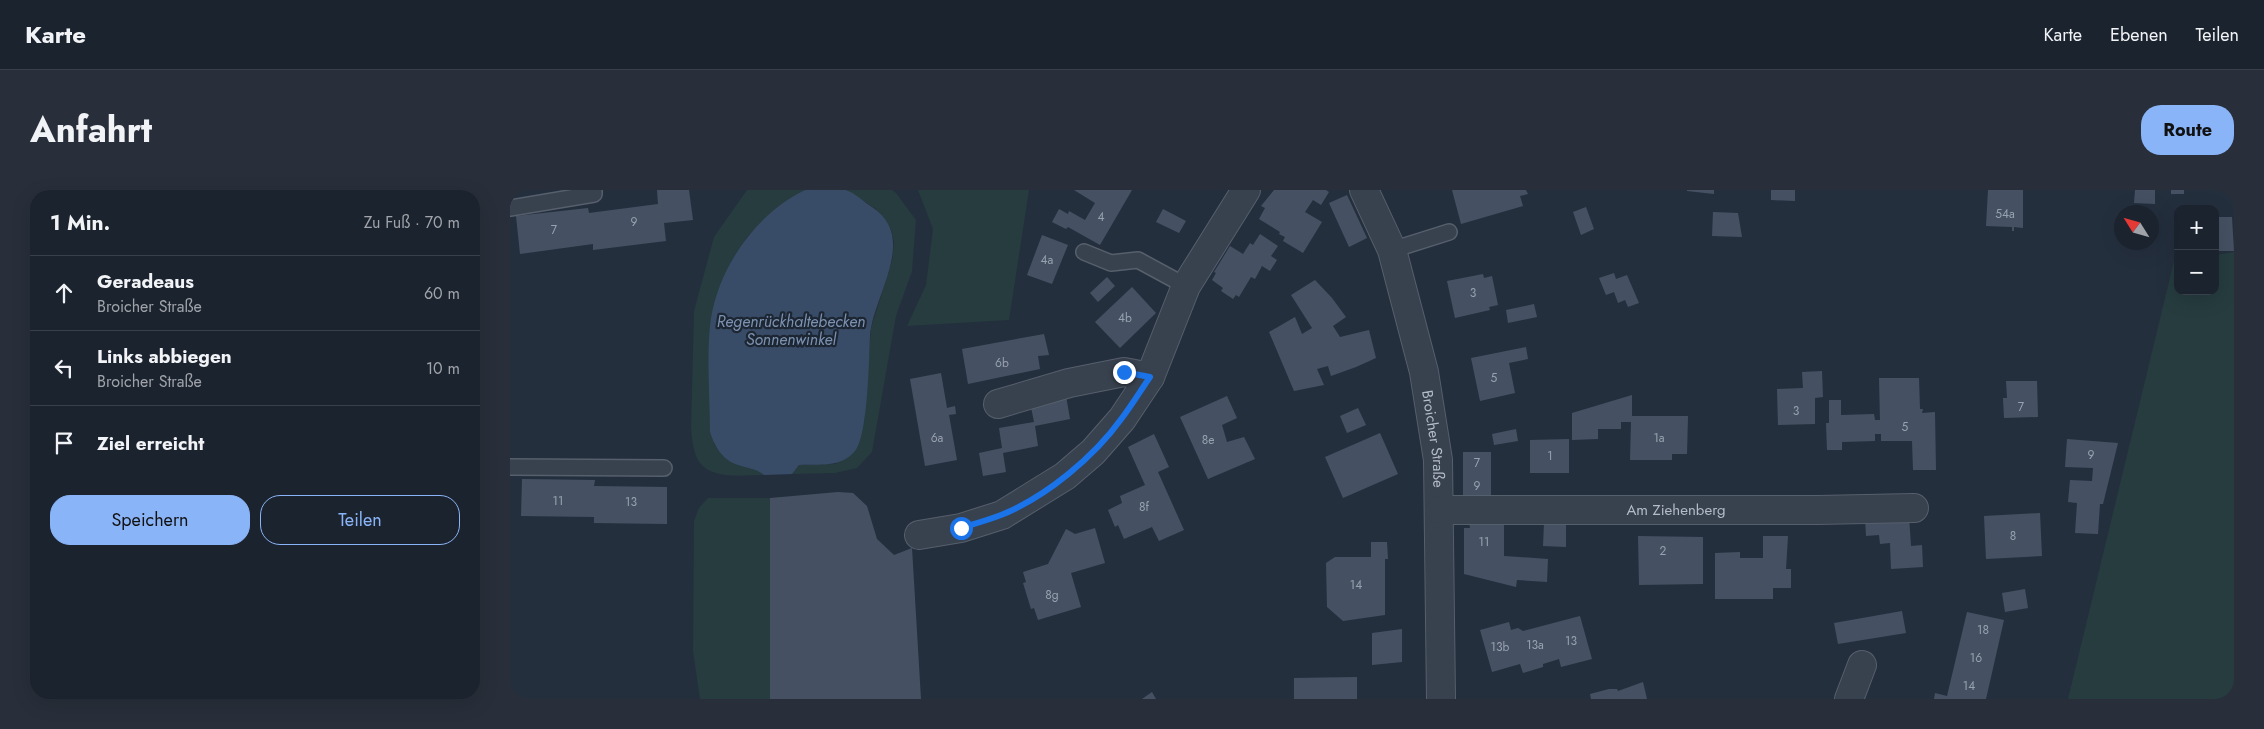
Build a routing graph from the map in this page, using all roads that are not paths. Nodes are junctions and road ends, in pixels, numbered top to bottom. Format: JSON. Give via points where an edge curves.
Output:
{"nodes":[{"id":1,"x":594,"y":190,"type":"edge"},
{"id":2,"x":1246,"y":190,"type":"edge"},
{"id":3,"x":1364,"y":190,"type":"edge"},
{"id":4,"x":510,"y":208,"type":"edge"},
{"id":5,"x":1449,"y":232,"type":"dead end"},
{"id":6,"x":1392,"y":250,"type":"junction"},
{"id":7,"x":1084,"y":252,"type":"dead end"},
{"id":8,"x":1186,"y":286,"type":"junction"},
{"id":9,"x":1150,"y":377,"type":"junction"},
{"id":10,"x":998,"y":404,"type":"dead end"},
{"id":11,"x":510,"y":467,"type":"edge"},
{"id":12,"x":664,"y":468,"type":"dead end"},
{"id":13,"x":1914,"y":508,"type":"dead end"},
{"id":14,"x":1440,"y":510,"type":"junction"},
{"id":15,"x":919,"y":536,"type":"dead end"},
{"id":16,"x":1862,"y":665,"type":"dead end"},
{"id":17,"x":1441,"y":699,"type":"edge"},
{"id":18,"x":1849,"y":699,"type":"edge"}],
"edges":[{"from":1,"to":4,"type":"lane","via":[[594,194]]},
{"from":2,"to":8,"type":"street"},
{"from":3,"to":6,"type":"street","name":"Broicher Straße"},
{"from":5,"to":6,"type":"lane"},
{"from":6,"to":14,"type":"street","name":"Broicher Straße","via":[[1424,372],[1438,460]]},
{"from":7,"to":8,"type":"lane","via":[[1111,264],[1138,260]]},
{"from":8,"to":9,"type":"street"},
{"from":9,"to":10,"type":"street","via":[[1124,372],[1069,383]]},
{"from":9,"to":15,"type":"street","via":[[1122,419],[1093,452],[1065,476],[1002,515],[961,528]]},
{"from":11,"to":12,"type":"lane"},
{"from":13,"to":14,"type":"street","name":"Am Ziehenberg"},
{"from":14,"to":17,"type":"street","name":"Broicher Straße"},
{"from":16,"to":18,"type":"street"}]}
